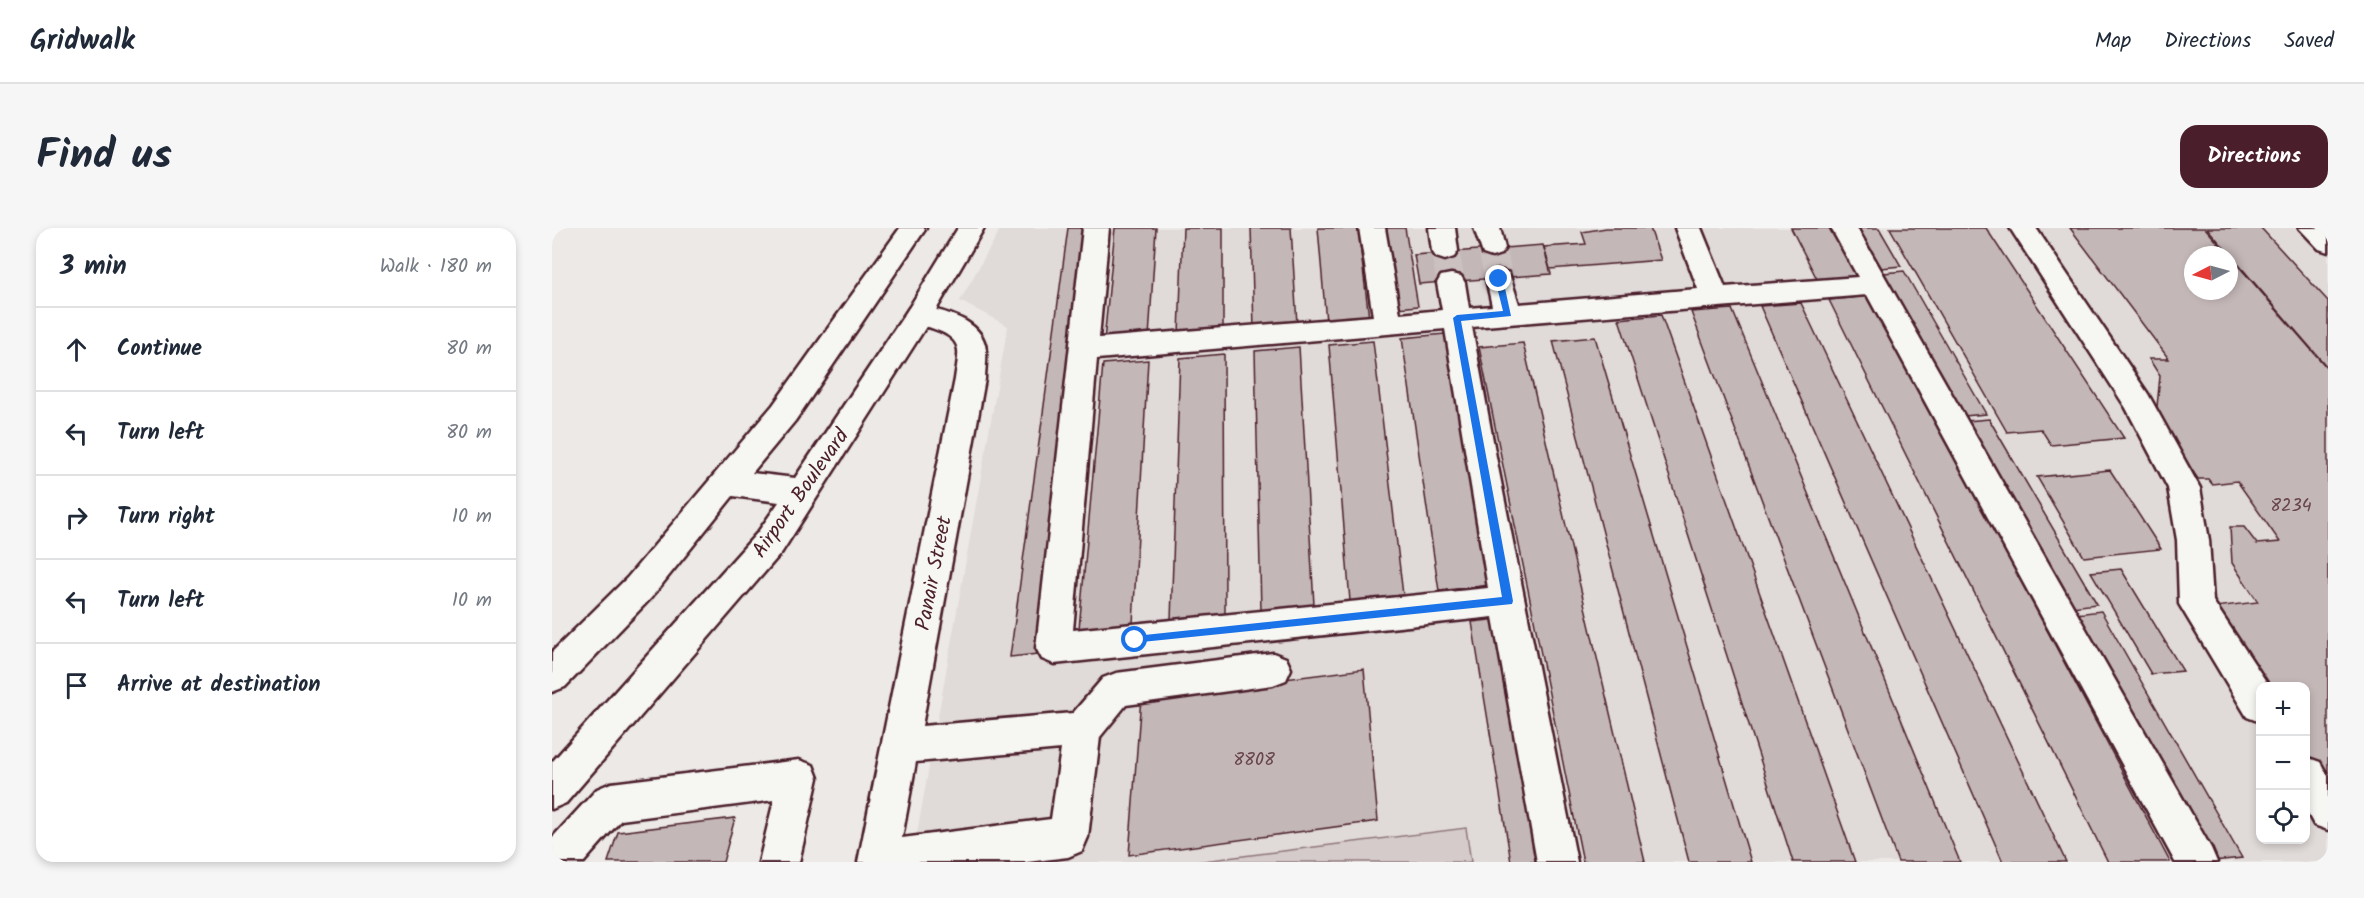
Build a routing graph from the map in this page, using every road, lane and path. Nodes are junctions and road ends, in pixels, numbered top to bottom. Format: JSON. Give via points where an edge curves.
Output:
{"nodes":[{"id":1,"x":913,"y":228,"type":"edge"},
{"id":2,"x":971,"y":228,"type":"edge"},
{"id":3,"x":1096,"y":228,"type":"edge"},
{"id":4,"x":1372,"y":228,"type":"edge"},
{"id":5,"x":1688,"y":228,"type":"edge"},
{"id":6,"x":1844,"y":228,"type":"edge"},
{"id":7,"x":2023,"y":228,"type":"edge"},
{"id":8,"x":2312,"y":228,"type":"edge"},
{"id":9,"x":2328,"y":243,"type":"edge"},
{"id":10,"x":1499,"y":279,"type":"tunnel mouth"},
{"id":11,"x":1451,"y":283,"type":"tunnel mouth"},
{"id":12,"x":1877,"y":285,"type":"junction"},
{"id":13,"x":1715,"y":297,"type":"junction"},
{"id":14,"x":1508,"y":314,"type":"junction"},
{"id":15,"x":919,"y":315,"type":"junction"},
{"id":16,"x":1457,"y":318,"type":"junction"},
{"id":17,"x":1388,"y":324,"type":"junction"},
{"id":18,"x":1084,"y":350,"type":"junction"},
{"id":19,"x":726,"y":483,"type":"junction"},
{"id":20,"x":803,"y":492,"type":"junction"},
{"id":21,"x":1508,"y":601,"type":"junction"},
{"id":22,"x":1273,"y":669,"type":"dead end"},
{"id":23,"x":552,"y":676,"type":"edge"},
{"id":24,"x":2256,"y":699,"type":"edge"},
{"id":25,"x":1082,"y":730,"type":"junction"},
{"id":26,"x":900,"y":746,"type":"junction"},
{"id":27,"x":2310,"y":782,"type":"edge"},
{"id":28,"x":552,"y":790,"type":"edge"},
{"id":29,"x":2328,"y":811,"type":"edge"},
{"id":30,"x":878,"y":861,"type":"edge"},
{"id":31,"x":557,"y":862,"type":"edge"},
{"id":32,"x":779,"y":862,"type":"edge"},
{"id":33,"x":1557,"y":862,"type":"edge"},
{"id":34,"x":2197,"y":862,"type":"edge"}],
"edges":[{"from":1,"to":19,"type":"main road","via":[[784,413]]},
{"from":2,"to":15,"type":"main road","name":"Airport Boulevard"},
{"from":3,"to":18,"type":"main road"},
{"from":4,"to":17,"type":"main road"},
{"from":5,"to":13,"type":"main road"},
{"from":6,"to":12,"type":"main road"},
{"from":7,"to":24,"type":"main road","via":[[2137,402],[2184,488],[2193,540],[2196,604]]},
{"from":8,"to":9,"type":"main road"},
{"from":10,"to":14,"type":"main road"},
{"from":11,"to":16,"type":"main road"},
{"from":12,"to":13,"type":"main road"},
{"from":12,"to":34,"type":"main road"},
{"from":13,"to":14,"type":"main road"},
{"from":14,"to":16,"type":"main road"},
{"from":15,"to":20,"type":"main road","name":"Airport Boulevard"},
{"from":15,"to":26,"type":"main road","name":"Panair Street","via":[[947,323],[961,332],[972,347],[968,390]]},
{"from":16,"to":17,"type":"main road"},
{"from":16,"to":21,"type":"main road"},
{"from":17,"to":18,"type":"main road"},
{"from":18,"to":21,"type":"main road","via":[[1054,648]]},
{"from":19,"to":20,"type":"main road"},
{"from":19,"to":23,"type":"main road","via":[[639,588]]},
{"from":20,"to":28,"type":"main road","name":"Airport Boulevard","via":[[770,542]]},
{"from":21,"to":33,"type":"main road"},
{"from":22,"to":25,"type":"main road","via":[[1116,690]]},
{"from":25,"to":26,"type":"main road"},
{"from":25,"to":30,"type":"main road","via":[[1068,837]]},
{"from":26,"to":30,"type":"main road","name":"Panair Street"},
{"from":27,"to":29,"type":"main road"},
{"from":31,"to":32,"type":"main road","via":[[611,802],[799,778]]}]}
